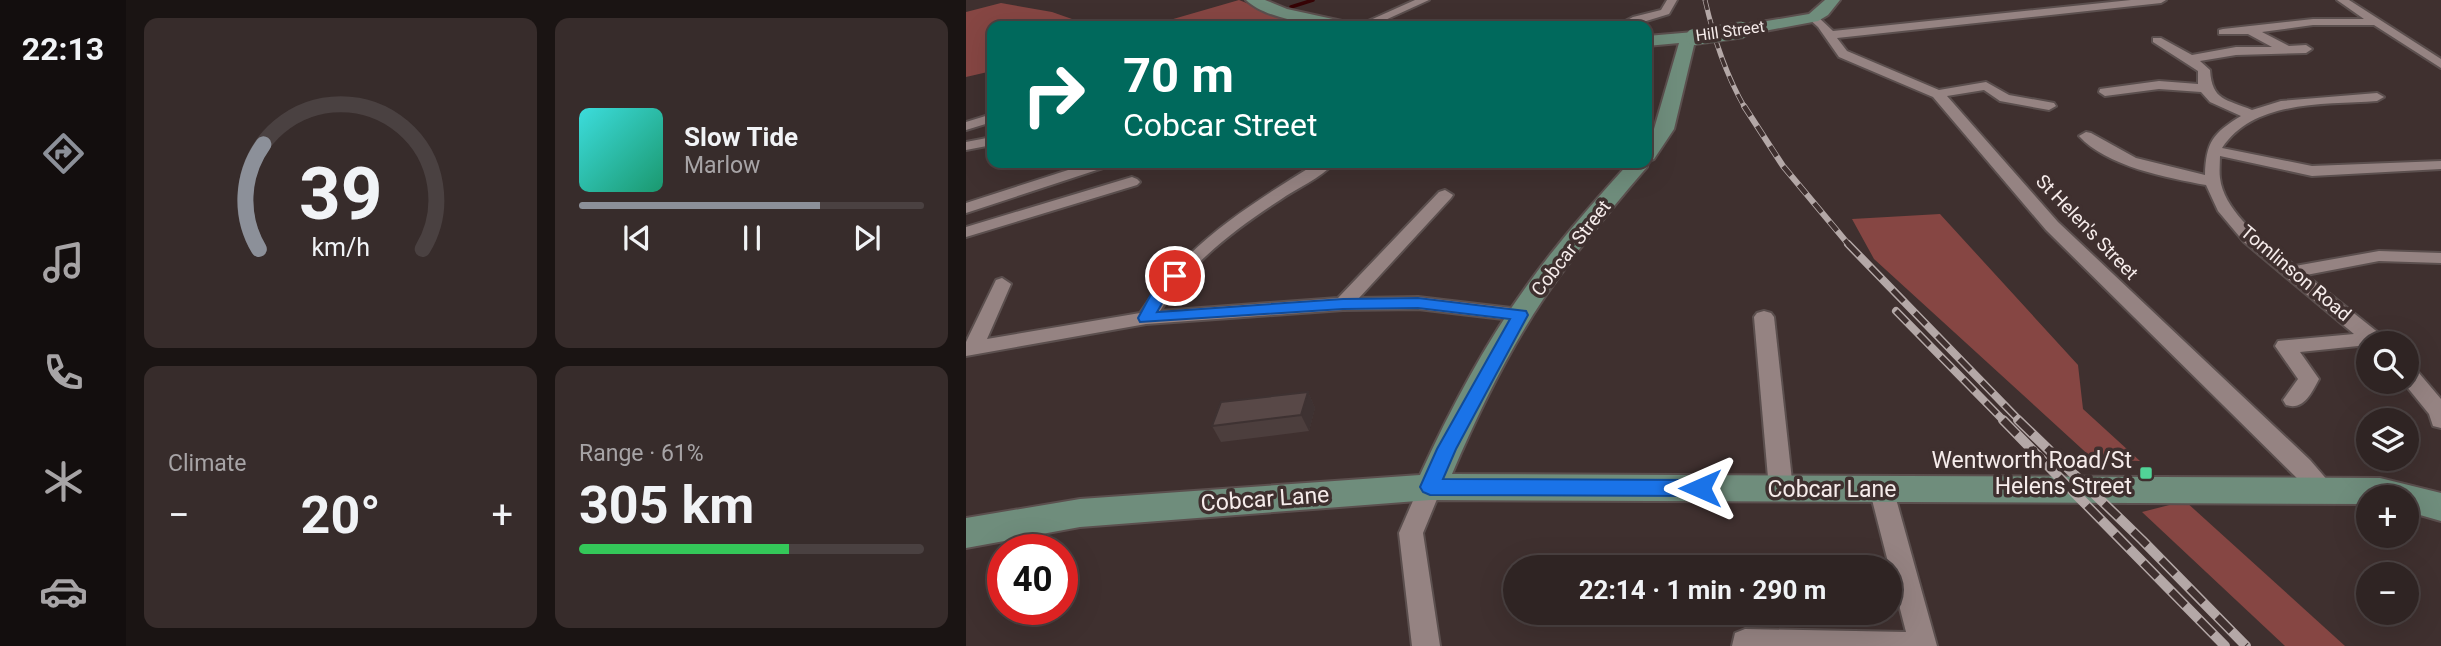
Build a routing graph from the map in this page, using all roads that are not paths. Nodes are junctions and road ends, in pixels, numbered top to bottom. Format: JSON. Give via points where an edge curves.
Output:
{"nodes":[{"id":1,"x":1253,"y":0,"type":"edge"},
{"id":2,"x":1424,"y":0,"type":"edge"},
{"id":3,"x":1672,"y":0,"type":"edge"},
{"id":4,"x":1833,"y":0,"type":"edge"},
{"id":5,"x":2161,"y":0,"type":"edge"},
{"id":6,"x":2342,"y":0,"type":"edge"},
{"id":7,"x":1813,"y":18,"type":"junction"},
{"id":8,"x":1314,"y":21,"type":"edge"},
{"id":9,"x":1375,"y":21,"type":"edge"},
{"id":10,"x":1633,"y":21,"type":"edge"},
{"id":11,"x":2376,"y":22,"type":"junction"},
{"id":12,"x":1743,"y":30,"type":"joint"},
{"id":13,"x":2250,"y":30,"type":"junction"},
{"id":14,"x":2223,"y":32,"type":"dead end"},
{"id":15,"x":1829,"y":35,"type":"junction"},
{"id":16,"x":1691,"y":37,"type":"junction"},
{"id":17,"x":2157,"y":40,"type":"dead end"},
{"id":18,"x":1652,"y":41,"type":"edge"},
{"id":19,"x":2287,"y":50,"type":"junction"},
{"id":20,"x":2306,"y":50,"type":"dead end"},
{"id":21,"x":2190,"y":59,"type":"junction"},
{"id":22,"x":2441,"y":65,"type":"edge"},
{"id":23,"x":2205,"y":88,"type":"junction"},
{"id":24,"x":2105,"y":92,"type":"dead end"},
{"id":25,"x":1938,"y":94,"type":"junction"},
{"id":26,"x":2374,"y":102,"type":"dead end"},
{"id":27,"x":2049,"y":106,"type":"dead end"},
{"id":28,"x":2251,"y":115,"type":"junction"},
{"id":29,"x":987,"y":120,"type":"edge"},
{"id":30,"x":966,"y":126,"type":"edge"},
{"id":31,"x":2087,"y":136,"type":"dead end"},
{"id":32,"x":987,"y":142,"type":"edge"},
{"id":33,"x":966,"y":146,"type":"edge"},
{"id":34,"x":1652,"y":148,"type":"edge"},
{"id":35,"x":2213,"y":150,"type":"junction"},
{"id":36,"x":2441,"y":165,"type":"edge"},
{"id":37,"x":1089,"y":168,"type":"edge"},
{"id":38,"x":1319,"y":168,"type":"edge"},
{"id":39,"x":1636,"y":168,"type":"edge"},
{"id":40,"x":2212,"y":181,"type":"junction"},
{"id":41,"x":1132,"y":182,"type":"dead end"},
{"id":42,"x":1445,"y":195,"type":"dead end"},
{"id":43,"x":966,"y":208,"type":"edge"},
{"id":44,"x":966,"y":232,"type":"edge"},
{"id":45,"x":2441,"y":258,"type":"edge"},
{"id":46,"x":2294,"y":272,"type":"junction"},
{"id":47,"x":1002,"y":284,"type":"dead end"},
{"id":48,"x":1343,"y":304,"type":"junction"},
{"id":49,"x":1520,"y":315,"type":"junction"},
{"id":50,"x":1764,"y":317,"type":"dead end"},
{"id":51,"x":1146,"y":318,"type":"junction"},
{"id":52,"x":2363,"y":331,"type":"edge"},
{"id":53,"x":2356,"y":342,"type":"edge"},
{"id":54,"x":969,"y":348,"type":"edge"},
{"id":55,"x":2419,"y":388,"type":"edge"},
{"id":56,"x":2294,"y":400,"type":"dead end"},
{"id":57,"x":2440,"y":415,"type":"edge"},
{"id":58,"x":1430,"y":487,"type":"junction"},
{"id":59,"x":1881,"y":488,"type":"junction"},
{"id":60,"x":1781,"y":489,"type":"junction"},
{"id":61,"x":2323,"y":489,"type":"junction"},
{"id":62,"x":2356,"y":490,"type":"edge"},
{"id":63,"x":2419,"y":502,"type":"edge"},
{"id":64,"x":2441,"y":507,"type":"edge"},
{"id":65,"x":966,"y":533,"type":"edge"},
{"id":66,"x":1426,"y":646,"type":"edge"},
{"id":67,"x":1745,"y":646,"type":"edge"},
{"id":68,"x":1913,"y":646,"type":"edge"},
{"id":69,"x":1923,"y":646,"type":"edge"}],
"edges":[{"from":1,"to":8,"type":"street"},
{"from":2,"to":9,"type":"street"},
{"from":3,"to":10,"type":"street","via":[[1665,12]]},
{"from":4,"to":7,"type":"street"},
{"from":5,"to":15,"type":"street"},
{"from":6,"to":11,"type":"street"},
{"from":7,"to":12,"type":"street","name":"Hill Street"},
{"from":7,"to":15,"type":"street","name":"St Helen's Street","via":[[1822,22]]},
{"from":11,"to":13,"type":"street","via":[[2313,22]]},
{"from":11,"to":22,"type":"street"},
{"from":12,"to":16,"type":"main road","name":"Hill Street","bridge":true},
{"from":13,"to":14,"type":"street"},
{"from":13,"to":19,"type":"street"},
{"from":15,"to":25,"type":"street","name":"St Helen's Street","via":[[1843,54]]},
{"from":16,"to":18,"type":"street","name":"Hill Street"},
{"from":16,"to":34,"type":"street","via":[[1664,130]]},
{"from":17,"to":21,"type":"street"},
{"from":19,"to":20,"type":"street"},
{"from":19,"to":21,"type":"street","via":[[2236,51]]},
{"from":21,"to":23,"type":"street","via":[[2204,71]]},
{"from":23,"to":24,"type":"street","via":[[2159,85]]},
{"from":23,"to":28,"type":"street","via":[[2215,99]]},
{"from":25,"to":27,"type":"street","via":[[1986,86],[2005,99]]},
{"from":25,"to":61,"type":"street","name":"St Helen's Street","via":[[2052,226]]},
{"from":26,"to":28,"type":"street","via":[[2357,99],[2281,105]]},
{"from":28,"to":35,"type":"street","via":[[2225,132]]},
{"from":29,"to":30,"type":"street"},
{"from":31,"to":40,"type":"street","via":[[2135,164]]},
{"from":32,"to":33,"type":"street"},
{"from":35,"to":36,"type":"street","via":[[2312,170]]},
{"from":35,"to":40,"type":"street","name":"Tomlinson Road"},
{"from":37,"to":43,"type":"street"},
{"from":38,"to":51,"type":"street","via":[[1235,222],[1188,262],[1161,290]]},
{"from":39,"to":49,"type":"street","name":"Cobcar Street","via":[[1594,215]]},
{"from":40,"to":46,"type":"street","name":"Tomlinson Road","via":[[2226,211],[2250,238]]},
{"from":41,"to":44,"type":"street"},
{"from":42,"to":48,"type":"street"},
{"from":45,"to":46,"type":"street","via":[[2379,256]]},
{"from":46,"to":52,"type":"street","name":"Tomlinson Road"},
{"from":47,"to":54,"type":"street"},
{"from":48,"to":49,"type":"street","via":[[1418,303]]},
{"from":48,"to":51,"type":"street"},
{"from":49,"to":58,"type":"street","name":"Cobcar Street"},
{"from":50,"to":60,"type":"street"},
{"from":51,"to":54,"type":"street"},
{"from":53,"to":56,"type":"street","via":[[2285,346],[2309,379]]},
{"from":55,"to":57,"type":"street"},
{"from":58,"to":60,"type":"street","name":"Cobcar Lane"},
{"from":58,"to":65,"type":"street","name":"Cobcar Lane","via":[[1080,513]]},
{"from":58,"to":66,"type":"street","via":[[1411,533]]},
{"from":59,"to":60,"type":"street","name":"Cobcar Lane"},
{"from":59,"to":61,"type":"street","name":"Cobcar Lane"},
{"from":59,"to":69,"type":"street"},
{"from":61,"to":62,"type":"street","name":"Cobcar Lane"},
{"from":63,"to":64,"type":"street","name":"Cobcar Lane"},
{"from":67,"to":68,"type":"street","via":[[1745,642]]}]}
